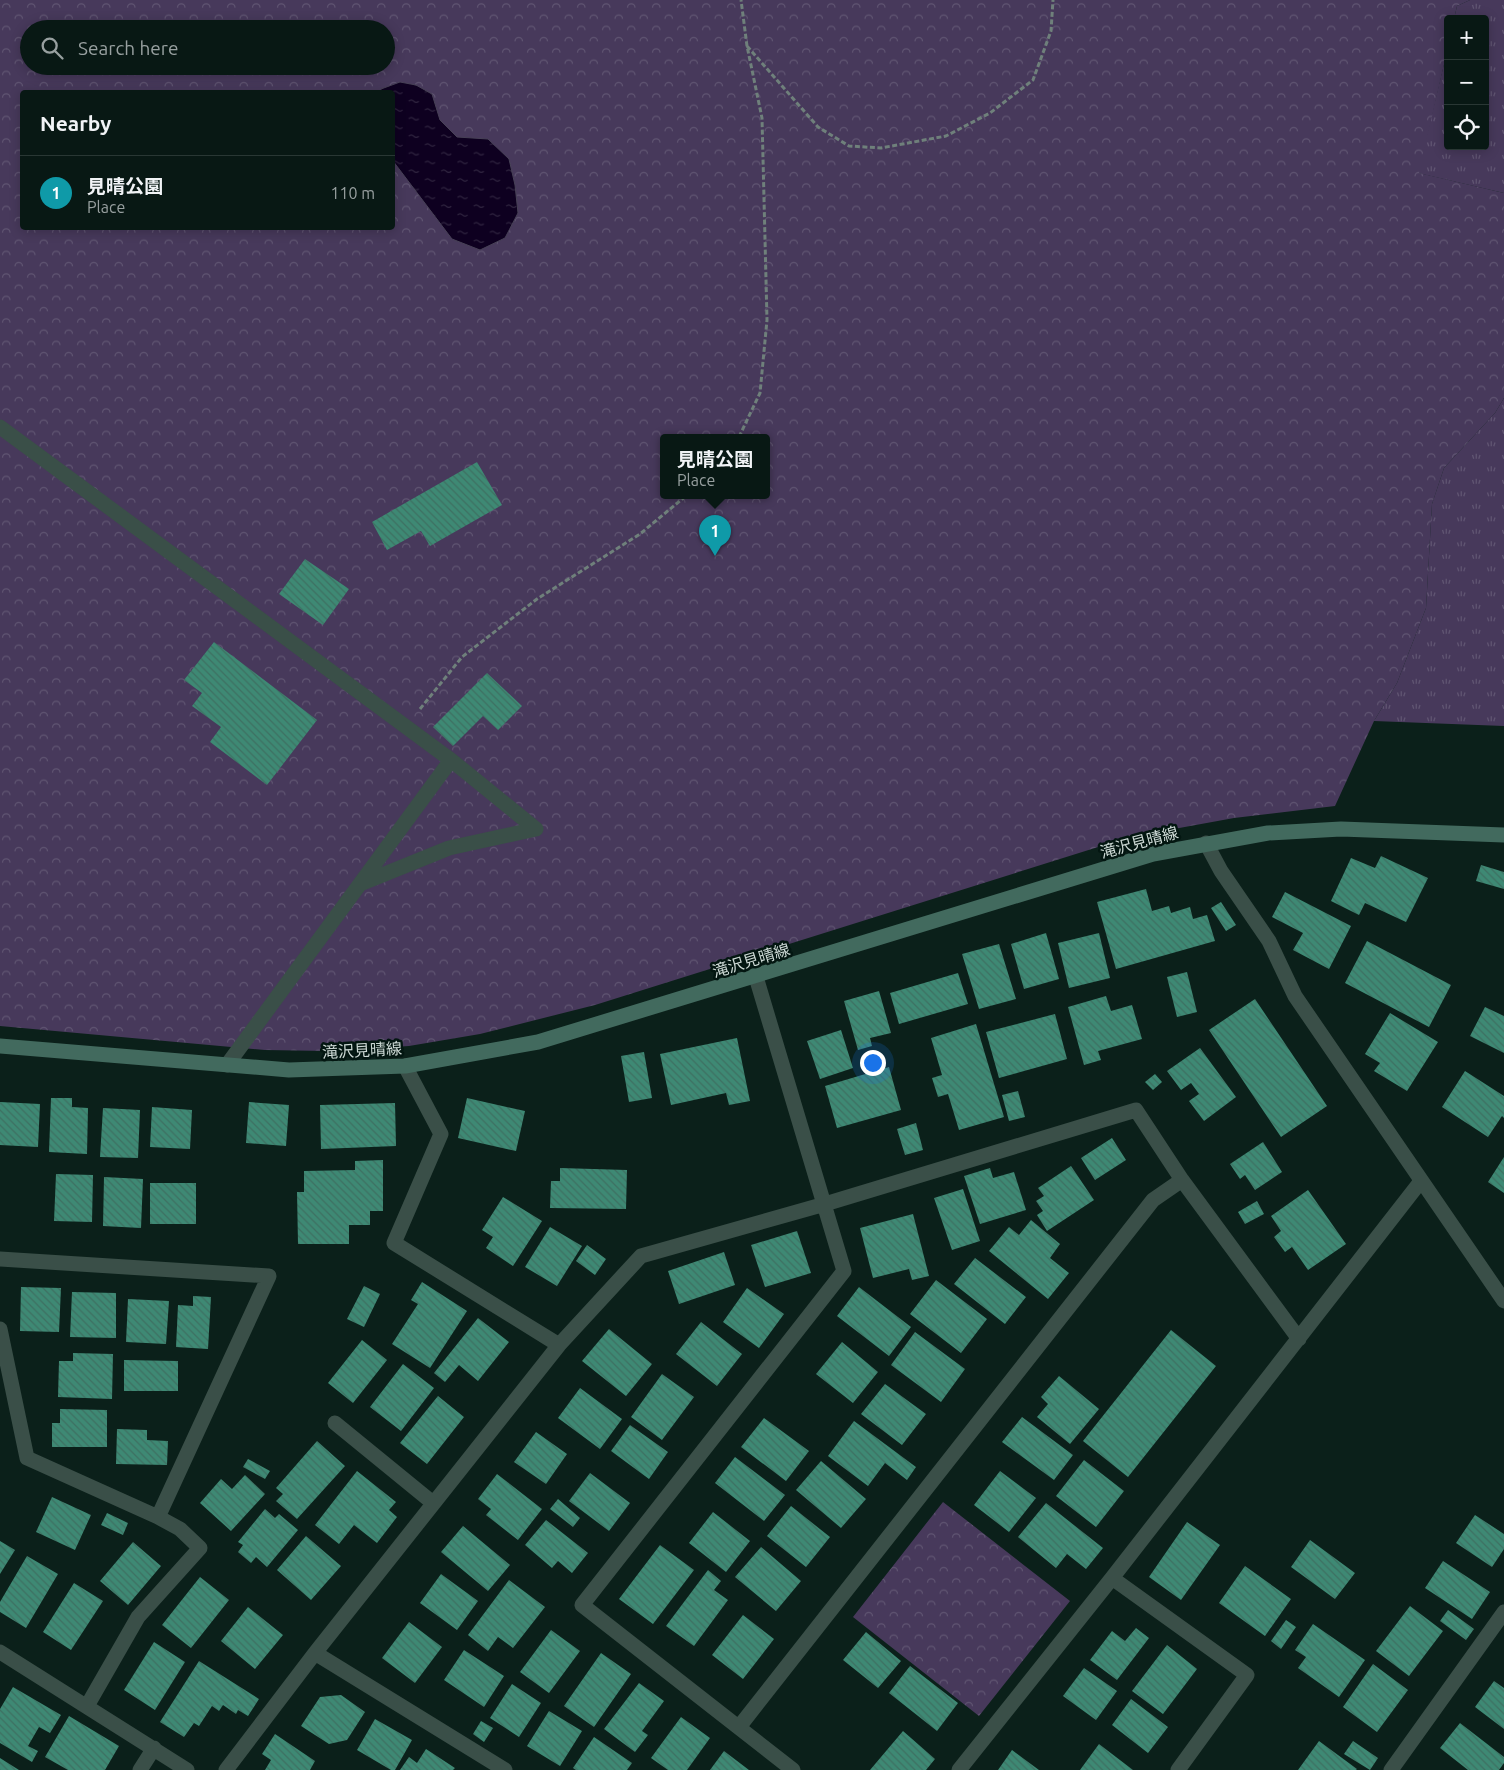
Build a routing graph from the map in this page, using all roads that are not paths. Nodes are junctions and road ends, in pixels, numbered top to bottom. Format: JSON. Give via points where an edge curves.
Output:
{"nodes":[{"id":1,"x":0,"y":427,"type":"edge"},
{"id":2,"x":451,"y":760,"type":"junction"},
{"id":3,"x":1504,"y":835,"type":"edge"},
{"id":4,"x":1206,"y":843,"type":"junction"},
{"id":5,"x":360,"y":884,"type":"junction"},
{"id":6,"x":756,"y":977,"type":"junction"},
{"id":7,"x":0,"y":1046,"type":"edge"},
{"id":8,"x":227,"y":1065,"type":"junction"},
{"id":9,"x":405,"y":1066,"type":"junction"},
{"id":10,"x":1182,"y":1180,"type":"junction"},
{"id":11,"x":1421,"y":1181,"type":"junction"},
{"id":12,"x":825,"y":1204,"type":"junction"},
{"id":13,"x":0,"y":1259,"type":"edge"},
{"id":14,"x":1504,"y":1301,"type":"edge"},
{"id":15,"x":0,"y":1329,"type":"edge"},
{"id":16,"x":1298,"y":1339,"type":"junction"},
{"id":17,"x":559,"y":1345,"type":"junction"},
{"id":18,"x":335,"y":1423,"type":"dead end"},
{"id":19,"x":433,"y":1503,"type":"junction"},
{"id":20,"x":158,"y":1517,"type":"junction"},
{"id":21,"x":1112,"y":1578,"type":"junction"},
{"id":22,"x":1504,"y":1612,"type":"edge"},
{"id":23,"x":0,"y":1652,"type":"edge"},
{"id":24,"x":315,"y":1653,"type":"junction"},
{"id":25,"x":87,"y":1706,"type":"junction"},
{"id":26,"x":739,"y":1727,"type":"junction"},
{"id":27,"x":154,"y":1748,"type":"junction"},
{"id":28,"x":140,"y":1770,"type":"edge"},
{"id":29,"x":187,"y":1770,"type":"edge"},
{"id":30,"x":226,"y":1770,"type":"edge"},
{"id":31,"x":504,"y":1770,"type":"edge"},
{"id":32,"x":793,"y":1770,"type":"edge"},
{"id":33,"x":959,"y":1770,"type":"edge"},
{"id":34,"x":1178,"y":1770,"type":"edge"},
{"id":35,"x":1391,"y":1770,"type":"edge"}],
"edges":[{"from":1,"to":2,"type":"street"},
{"from":2,"to":5,"type":"street"},
{"from":2,"to":5,"type":"street","via":[[536,829],[448,848]]},
{"from":3,"to":4,"type":"street","name":"滝沢見晴線","via":[[1341,829],[1268,833]]},
{"from":4,"to":6,"type":"street","name":"滝沢見晴線","via":[[1154,854]]},
{"from":4,"to":11,"type":"street","via":[[1221,872],[1269,941],[1295,996]]},
{"from":5,"to":8,"type":"street"},
{"from":6,"to":9,"type":"street","name":"滝沢見晴線","via":[[538,1042]]},
{"from":6,"to":12,"type":"street"},
{"from":7,"to":8,"type":"street","name":"滝沢見晴線"},
{"from":8,"to":9,"type":"street","name":"滝沢見晴線","via":[[289,1070]]},
{"from":9,"to":17,"type":"street","via":[[441,1134],[394,1243]]},
{"from":10,"to":12,"type":"street","via":[[1136,1110]]},
{"from":10,"to":16,"type":"street"},
{"from":10,"to":26,"type":"street","via":[[1153,1200]]},
{"from":11,"to":14,"type":"street"},
{"from":11,"to":16,"type":"street"},
{"from":12,"to":17,"type":"street","via":[[641,1256]]},
{"from":12,"to":26,"type":"street","via":[[844,1271],[582,1605]]},
{"from":13,"to":20,"type":"street","via":[[270,1276]]},
{"from":15,"to":20,"type":"street","via":[[26,1458]]},
{"from":16,"to":21,"type":"street"},
{"from":17,"to":19,"type":"street"},
{"from":18,"to":19,"type":"street"},
{"from":19,"to":24,"type":"street"},
{"from":20,"to":25,"type":"street","via":[[180,1529],[200,1548],[138,1617]]},
{"from":21,"to":33,"type":"street"},
{"from":21,"to":34,"type":"street","via":[[1247,1675]]},
{"from":22,"to":35,"type":"street"},
{"from":23,"to":25,"type":"street"},
{"from":24,"to":30,"type":"street"},
{"from":24,"to":31,"type":"street"},
{"from":25,"to":27,"type":"street"},
{"from":26,"to":32,"type":"street"},
{"from":27,"to":28,"type":"street"},
{"from":27,"to":29,"type":"street"}]}
